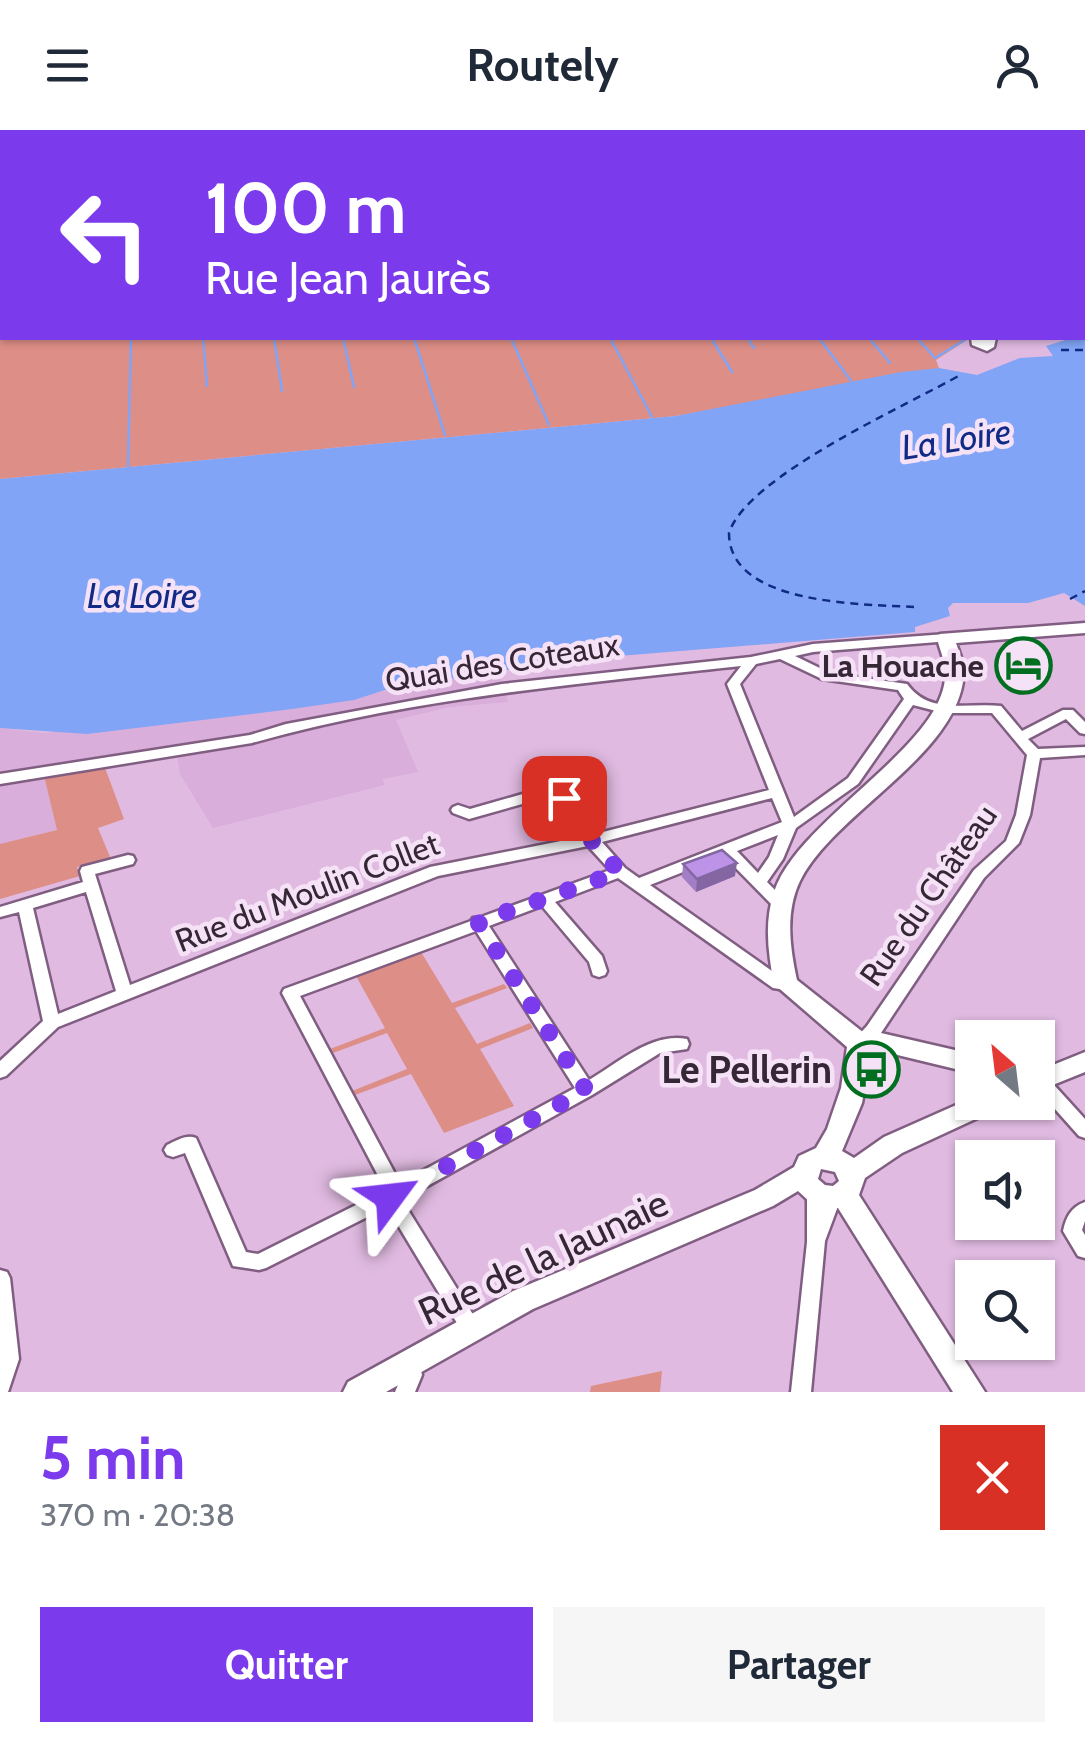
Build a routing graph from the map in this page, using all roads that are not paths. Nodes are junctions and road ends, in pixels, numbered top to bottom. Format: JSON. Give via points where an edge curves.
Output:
{"nodes":[{"id":1,"x":1085,"y":628,"type":"edge"},
{"id":2,"x":946,"y":638,"type":"junction"},
{"id":3,"x":783,"y":655,"type":"junction"},
{"id":4,"x":752,"y":662,"type":"junction"},
{"id":5,"x":907,"y":696,"type":"junction"},
{"id":6,"x":946,"y":710,"type":"junction"},
{"id":7,"x":1085,"y":730,"type":"edge"},
{"id":8,"x":1021,"y":738,"type":"junction"},
{"id":9,"x":1085,"y":751,"type":"edge"},
{"id":10,"x":1034,"y":754,"type":"junction"},
{"id":11,"x":0,"y":780,"type":"edge"},
{"id":12,"x":775,"y":793,"type":"junction"},
{"id":13,"x":458,"y":810,"type":"dead end"},
{"id":14,"x":790,"y":824,"type":"junction"},
{"id":15,"x":592,"y":840,"type":"junction"},
{"id":16,"x":726,"y":849,"type":"junction"},
{"id":17,"x":128,"y":860,"type":"dead end"},
{"id":18,"x":620,"y":872,"type":"junction"},
{"id":19,"x":758,"y":882,"type":"junction"},
{"id":20,"x":638,"y":884,"type":"junction"},
{"id":21,"x":91,"y":885,"type":"junction"},
{"id":22,"x":545,"y":900,"type":"junction"},
{"id":23,"x":24,"y":905,"type":"junction"},
{"id":24,"x":781,"y":905,"type":"junction"},
{"id":25,"x":0,"y":912,"type":"edge"},
{"id":26,"x":478,"y":922,"type":"junction"},
{"id":27,"x":599,"y":972,"type":"dead end"},
{"id":28,"x":786,"y":984,"type":"junction"},
{"id":29,"x":126,"y":994,"type":"junction"},
{"id":30,"x":52,"y":1024,"type":"junction"},
{"id":31,"x":859,"y":1043,"type":"junction"},
{"id":32,"x":681,"y":1044,"type":"dead end"},
{"id":33,"x":955,"y":1059,"type":"edge"},
{"id":34,"x":1085,"y":1062,"type":"edge"},
{"id":35,"x":0,"y":1072,"type":"edge"},
{"id":36,"x":1055,"y":1073,"type":"edge"},
{"id":37,"x":586,"y":1090,"type":"junction"},
{"id":38,"x":1055,"y":1098,"type":"edge"},
{"id":39,"x":955,"y":1117,"type":"edge"},
{"id":40,"x":1085,"y":1131,"type":"edge"},
{"id":41,"x":173,"y":1150,"type":"dead end"},
{"id":42,"x":829,"y":1178,"type":"junction"},
{"id":43,"x":390,"y":1197,"type":"junction"},
{"id":44,"x":1085,"y":1210,"type":"edge"},
{"id":45,"x":1085,"y":1250,"type":"edge"},
{"id":46,"x":0,"y":1278,"type":"edge"},
{"id":47,"x":470,"y":1328,"type":"junction"},
{"id":48,"x":410,"y":1362,"type":"junction"},
{"id":49,"x":0,"y":1388,"type":"edge"},
{"id":50,"x":358,"y":1392,"type":"edge"},
{"id":51,"x":405,"y":1392,"type":"edge"},
{"id":52,"x":801,"y":1392,"type":"edge"},
{"id":53,"x":970,"y":1392,"type":"edge"}],
"edges":[{"from":1,"to":2,"type":"street","name":"Quai des Coteaux"},
{"from":2,"to":3,"type":"street","name":"Quai des Coteaux"},
{"from":2,"to":6,"type":"street","via":[[956,655]]},
{"from":3,"to":4,"type":"street","name":"Quai des Coteaux"},
{"from":3,"to":5,"type":"street","via":[[826,676],[902,687]]},
{"from":4,"to":11,"type":"street","name":"Quai des Coteaux","via":[[502,688],[241,741]]},
{"from":4,"to":12,"type":"street","via":[[733,684]]},
{"from":5,"to":6,"type":"street"},
{"from":5,"to":14,"type":"street","via":[[853,781]]},
{"from":6,"to":8,"type":"street","via":[[996,709]]},
{"from":6,"to":24,"type":"street","via":[[913,750],[818,836],[791,875]]},
{"from":7,"to":8,"type":"street","via":[[1068,713]]},
{"from":8,"to":10,"type":"street"},
{"from":9,"to":10,"type":"street"},
{"from":10,"to":31,"type":"street","name":"Rue du Château","via":[[1024,815],[1012,842],[979,874],[874,1031]]},
{"from":12,"to":14,"type":"street"},
{"from":12,"to":15,"type":"street","name":"Rue du Moulin Collet"},
{"from":13,"to":15,"type":"street","via":[[469,814],[556,794]]},
{"from":14,"to":16,"type":"street"},
{"from":14,"to":19,"type":"street"},
{"from":15,"to":18,"type":"street"},
{"from":15,"to":29,"type":"street","name":"Rue du Moulin Collet","via":[[435,871]]},
{"from":16,"to":19,"type":"street"},
{"from":16,"to":20,"type":"street"},
{"from":17,"to":21,"type":"street","via":[[90,868]]},
{"from":18,"to":20,"type":"street"},
{"from":18,"to":22,"type":"street"},
{"from":19,"to":24,"type":"street"},
{"from":20,"to":28,"type":"street"},
{"from":21,"to":23,"type":"street"},
{"from":21,"to":29,"type":"street"},
{"from":22,"to":26,"type":"street"},
{"from":22,"to":27,"type":"street"},
{"from":23,"to":25,"type":"street"},
{"from":23,"to":30,"type":"street"},
{"from":24,"to":28,"type":"street","via":[[777,936]]},
{"from":26,"to":37,"type":"street"},
{"from":26,"to":43,"type":"street","via":[[290,993],[392,1185]]},
{"from":28,"to":31,"type":"street"},
{"from":29,"to":30,"type":"street","name":"Rue du Moulin Collet"},
{"from":30,"to":35,"type":"street","name":"Rue du Moulin Collet"},
{"from":31,"to":33,"type":"street"},
{"from":31,"to":42,"type":"street","via":[[858,1072]]},
{"from":32,"to":37,"type":"street","via":[[656,1046]]},
{"from":34,"to":36,"type":"street"},
{"from":37,"to":43,"type":"street"},
{"from":38,"to":40,"type":"street"},
{"from":39,"to":42,"type":"street"},
{"from":41,"to":43,"type":"street","via":[[190,1143],[240,1260],[247,1262]]},
{"from":42,"to":47,"type":"street","name":"Rue de la Jaunaie","via":[[764,1198]]},
{"from":42,"to":52,"type":"street"},
{"from":42,"to":53,"type":"street"},
{"from":43,"to":47,"type":"street"},
{"from":44,"to":45,"type":"street","via":[[1072,1231]]},
{"from":46,"to":49,"type":"street","via":[[8,1360]]},
{"from":47,"to":48,"type":"street","name":"Rue de la Jaunaie"},
{"from":48,"to":50,"type":"street","name":"Rue de la Jaunaie"},
{"from":48,"to":51,"type":"street"}]}
